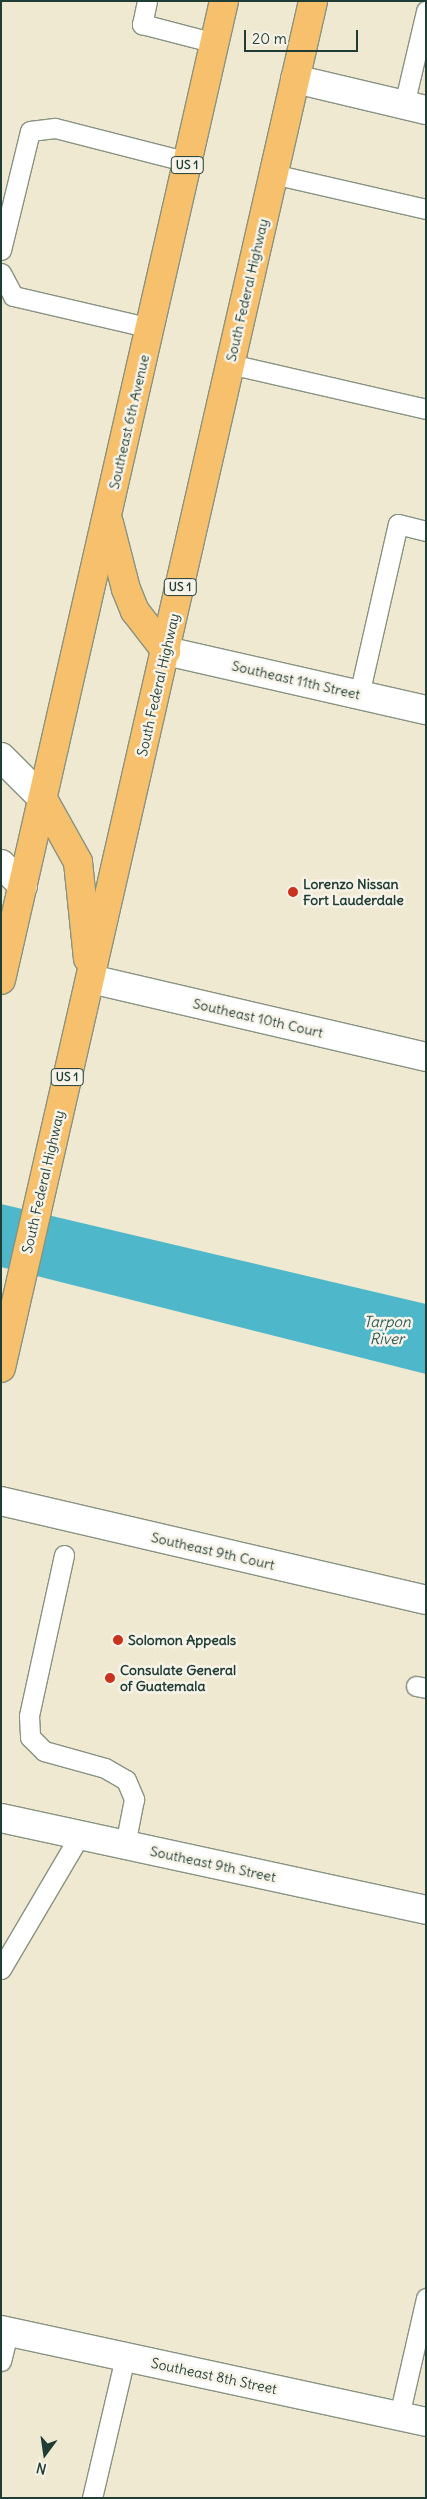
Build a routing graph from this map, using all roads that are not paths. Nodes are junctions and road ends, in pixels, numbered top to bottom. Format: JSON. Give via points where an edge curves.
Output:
{"nodes":[{"id":1,"x":147,"y":1,"type":"edge"},
{"id":2,"x":224,"y":1,"type":"edge"},
{"id":3,"x":313,"y":1,"type":"edge"},
{"id":4,"x":426,"y":10,"type":"edge"},
{"id":5,"x":215,"y":43,"type":"junction"},
{"id":6,"x":294,"y":79,"type":"junction"},
{"id":7,"x":415,"y":107,"type":"edge"},
{"id":8,"x":188,"y":162,"type":"junction"},
{"id":9,"x":273,"y":174,"type":"junction"},
{"id":10,"x":426,"y":209,"type":"edge"},
{"id":11,"x":1,"y":250,"type":"edge"},
{"id":12,"x":1,"y":273,"type":"edge"},
{"id":13,"x":150,"y":328,"type":"junction"},
{"id":14,"x":230,"y":364,"type":"junction"},
{"id":15,"x":426,"y":409,"type":"edge"},
{"id":16,"x":108,"y":517,"type":"junction"},
{"id":17,"x":426,"y":531,"type":"edge"},
{"id":18,"x":166,"y":651,"type":"junction"},
{"id":19,"x":359,"y":695,"type":"junction"},
{"id":20,"x":426,"y":710,"type":"edge"},
{"id":21,"x":1,"y":757,"type":"edge"},
{"id":22,"x":44,"y":798,"type":"junction"},
{"id":23,"x":1,"y":864,"type":"edge"},
{"id":24,"x":23,"y":886,"type":"junction"},
{"id":25,"x":91,"y":979,"type":"junction"},
{"id":26,"x":1,"y":980,"type":"edge"},
{"id":27,"x":426,"y":1057,"type":"edge"},
{"id":28,"x":1,"y":1368,"type":"edge"},
{"id":29,"x":1,"y":1501,"type":"edge"},
{"id":30,"x":64,"y":1555,"type":"dead end"},
{"id":31,"x":426,"y":1600,"type":"edge"},
{"id":32,"x":1,"y":1818,"type":"edge"},
{"id":33,"x":80,"y":1835,"type":"junction"},
{"id":34,"x":125,"y":1845,"type":"junction"},
{"id":35,"x":426,"y":1910,"type":"edge"},
{"id":36,"x":1,"y":1969,"type":"edge"},
{"id":37,"x":426,"y":2298,"type":"edge"},
{"id":38,"x":4,"y":2331,"type":"edge"},
{"id":39,"x":125,"y":2357,"type":"junction"},
{"id":40,"x":1,"y":2361,"type":"edge"},
{"id":41,"x":399,"y":2416,"type":"junction"},
{"id":42,"x":426,"y":2422,"type":"edge"},
{"id":43,"x":92,"y":2498,"type":"edge"}],
"edges":[{"from":1,"to":5,"type":"lane","via":[[142,24]]},
{"from":2,"to":5,"type":"main road","number":"US 1"},
{"from":3,"to":6,"type":"main road","name":"South Federal Highway","number":"US 1"},
{"from":4,"to":7,"type":"lane"},
{"from":5,"to":8,"type":"main road","number":"US 1"},
{"from":6,"to":7,"type":"street"},
{"from":6,"to":9,"type":"main road","name":"South Federal Highway","number":"US 1"},
{"from":8,"to":11,"type":"lane","via":[[55,128],[30,131]]},
{"from":8,"to":13,"type":"main road","number":"US 1"},
{"from":9,"to":10,"type":"lane"},
{"from":9,"to":14,"type":"main road","name":"South Federal Highway","number":"US 1"},
{"from":12,"to":13,"type":"lane","via":[[13,296]]},
{"from":13,"to":16,"type":"main road","name":"Southeast 6th Avenue","number":"US 1"},
{"from":14,"to":15,"type":"lane"},
{"from":14,"to":18,"type":"main road","name":"South Federal Highway","number":"US 1"},
{"from":16,"to":18,"type":"main road","via":[[135,612]]},
{"from":16,"to":22,"type":"main road","number":"US 1"},
{"from":17,"to":19,"type":"lane","via":[[398,524]]},
{"from":18,"to":19,"type":"street","name":"Southeast 11th Street"},
{"from":18,"to":25,"type":"main road","name":"South Federal Highway","number":"US 1"},
{"from":19,"to":20,"type":"street","name":"Southeast 11th Street"},
{"from":21,"to":22,"type":"street"},
{"from":22,"to":24,"type":"main road","number":"US 1"},
{"from":22,"to":25,"type":"main road","via":[[78,862]]},
{"from":23,"to":24,"type":"street"},
{"from":24,"to":26,"type":"main road","number":"US 1"},
{"from":25,"to":27,"type":"street","name":"Southeast 10th Court"},
{"from":25,"to":28,"type":"main road","name":"South Federal Highway","number":"US 1","via":[[43,1174]]},
{"from":29,"to":31,"type":"street","name":"Southeast 9th Court"},
{"from":30,"to":34,"type":"lane","via":[[29,1716],[30,1736],[44,1751],[105,1768],[126,1780],[134,1799]]},
{"from":32,"to":33,"type":"street","name":"Southeast 9th Street"},
{"from":33,"to":34,"type":"street","name":"Southeast 9th Street"},
{"from":33,"to":36,"type":"lane"},
{"from":34,"to":35,"type":"street","name":"Southeast 9th Street"},
{"from":37,"to":41,"type":"lane"},
{"from":38,"to":39,"type":"street","name":"Southeast 8th Street"},
{"from":38,"to":40,"type":"lane"},
{"from":39,"to":41,"type":"street","name":"Southeast 8th Street"},
{"from":39,"to":43,"type":"lane"},
{"from":41,"to":42,"type":"street","name":"Southeast 8th Street"}]}
